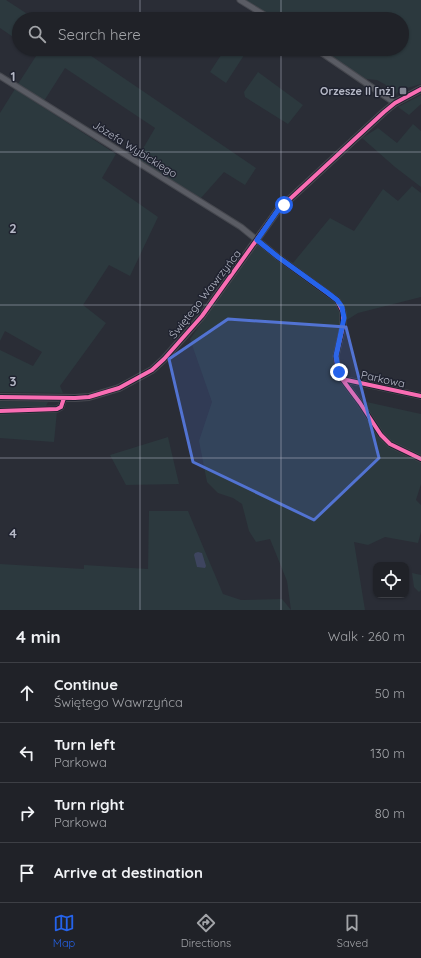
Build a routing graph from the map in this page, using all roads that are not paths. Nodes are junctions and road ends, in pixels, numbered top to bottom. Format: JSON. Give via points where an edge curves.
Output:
{"nodes":[{"id":1,"x":240,"y":0,"type":"edge"},
{"id":2,"x":260,"y":12,"type":"edge"},
{"id":3,"x":326,"y":56,"type":"edge"},
{"id":4,"x":0,"y":76,"type":"edge"},
{"id":5,"x":421,"y":89,"type":"edge"},
{"id":6,"x":396,"y":103,"type":"junction"},
{"id":7,"x":257,"y":240,"type":"junction"},
{"id":8,"x":342,"y":379,"type":"junction"},
{"id":9,"x":421,"y":396,"type":"edge"},
{"id":10,"x":0,"y":397,"type":"edge"},
{"id":11,"x":64,"y":398,"type":"junction"},
{"id":12,"x":0,"y":411,"type":"edge"},
{"id":13,"x":421,"y":459,"type":"edge"}],
"edges":[{"from":1,"to":2,"type":"street"},
{"from":3,"to":6,"type":"street"},
{"from":4,"to":7,"type":"street","name":"Józefa Wybickiego"},
{"from":5,"to":6,"type":"street","name":"Świętego Wawrzyńca"},
{"from":6,"to":7,"type":"street","name":"Świętego Wawrzyńca","via":[[278,210]]},
{"from":7,"to":8,"type":"street","name":"Parkowa","via":[[337,300],[342,307],[344,318],[336,356]]},
{"from":7,"to":11,"type":"street","name":"Świętego Wawrzyńca","via":[[202,316],[152,370],[130,383],[104,393]]},
{"from":8,"to":9,"type":"street","name":"Parkowa"},
{"from":8,"to":13,"type":"street","name":"Parkowa","via":[[381,435],[390,444]]},
{"from":10,"to":11,"type":"street","name":"Świętego Wawrzyńca"},
{"from":11,"to":12,"type":"street","via":[[61,407],[57,409]]}]}
